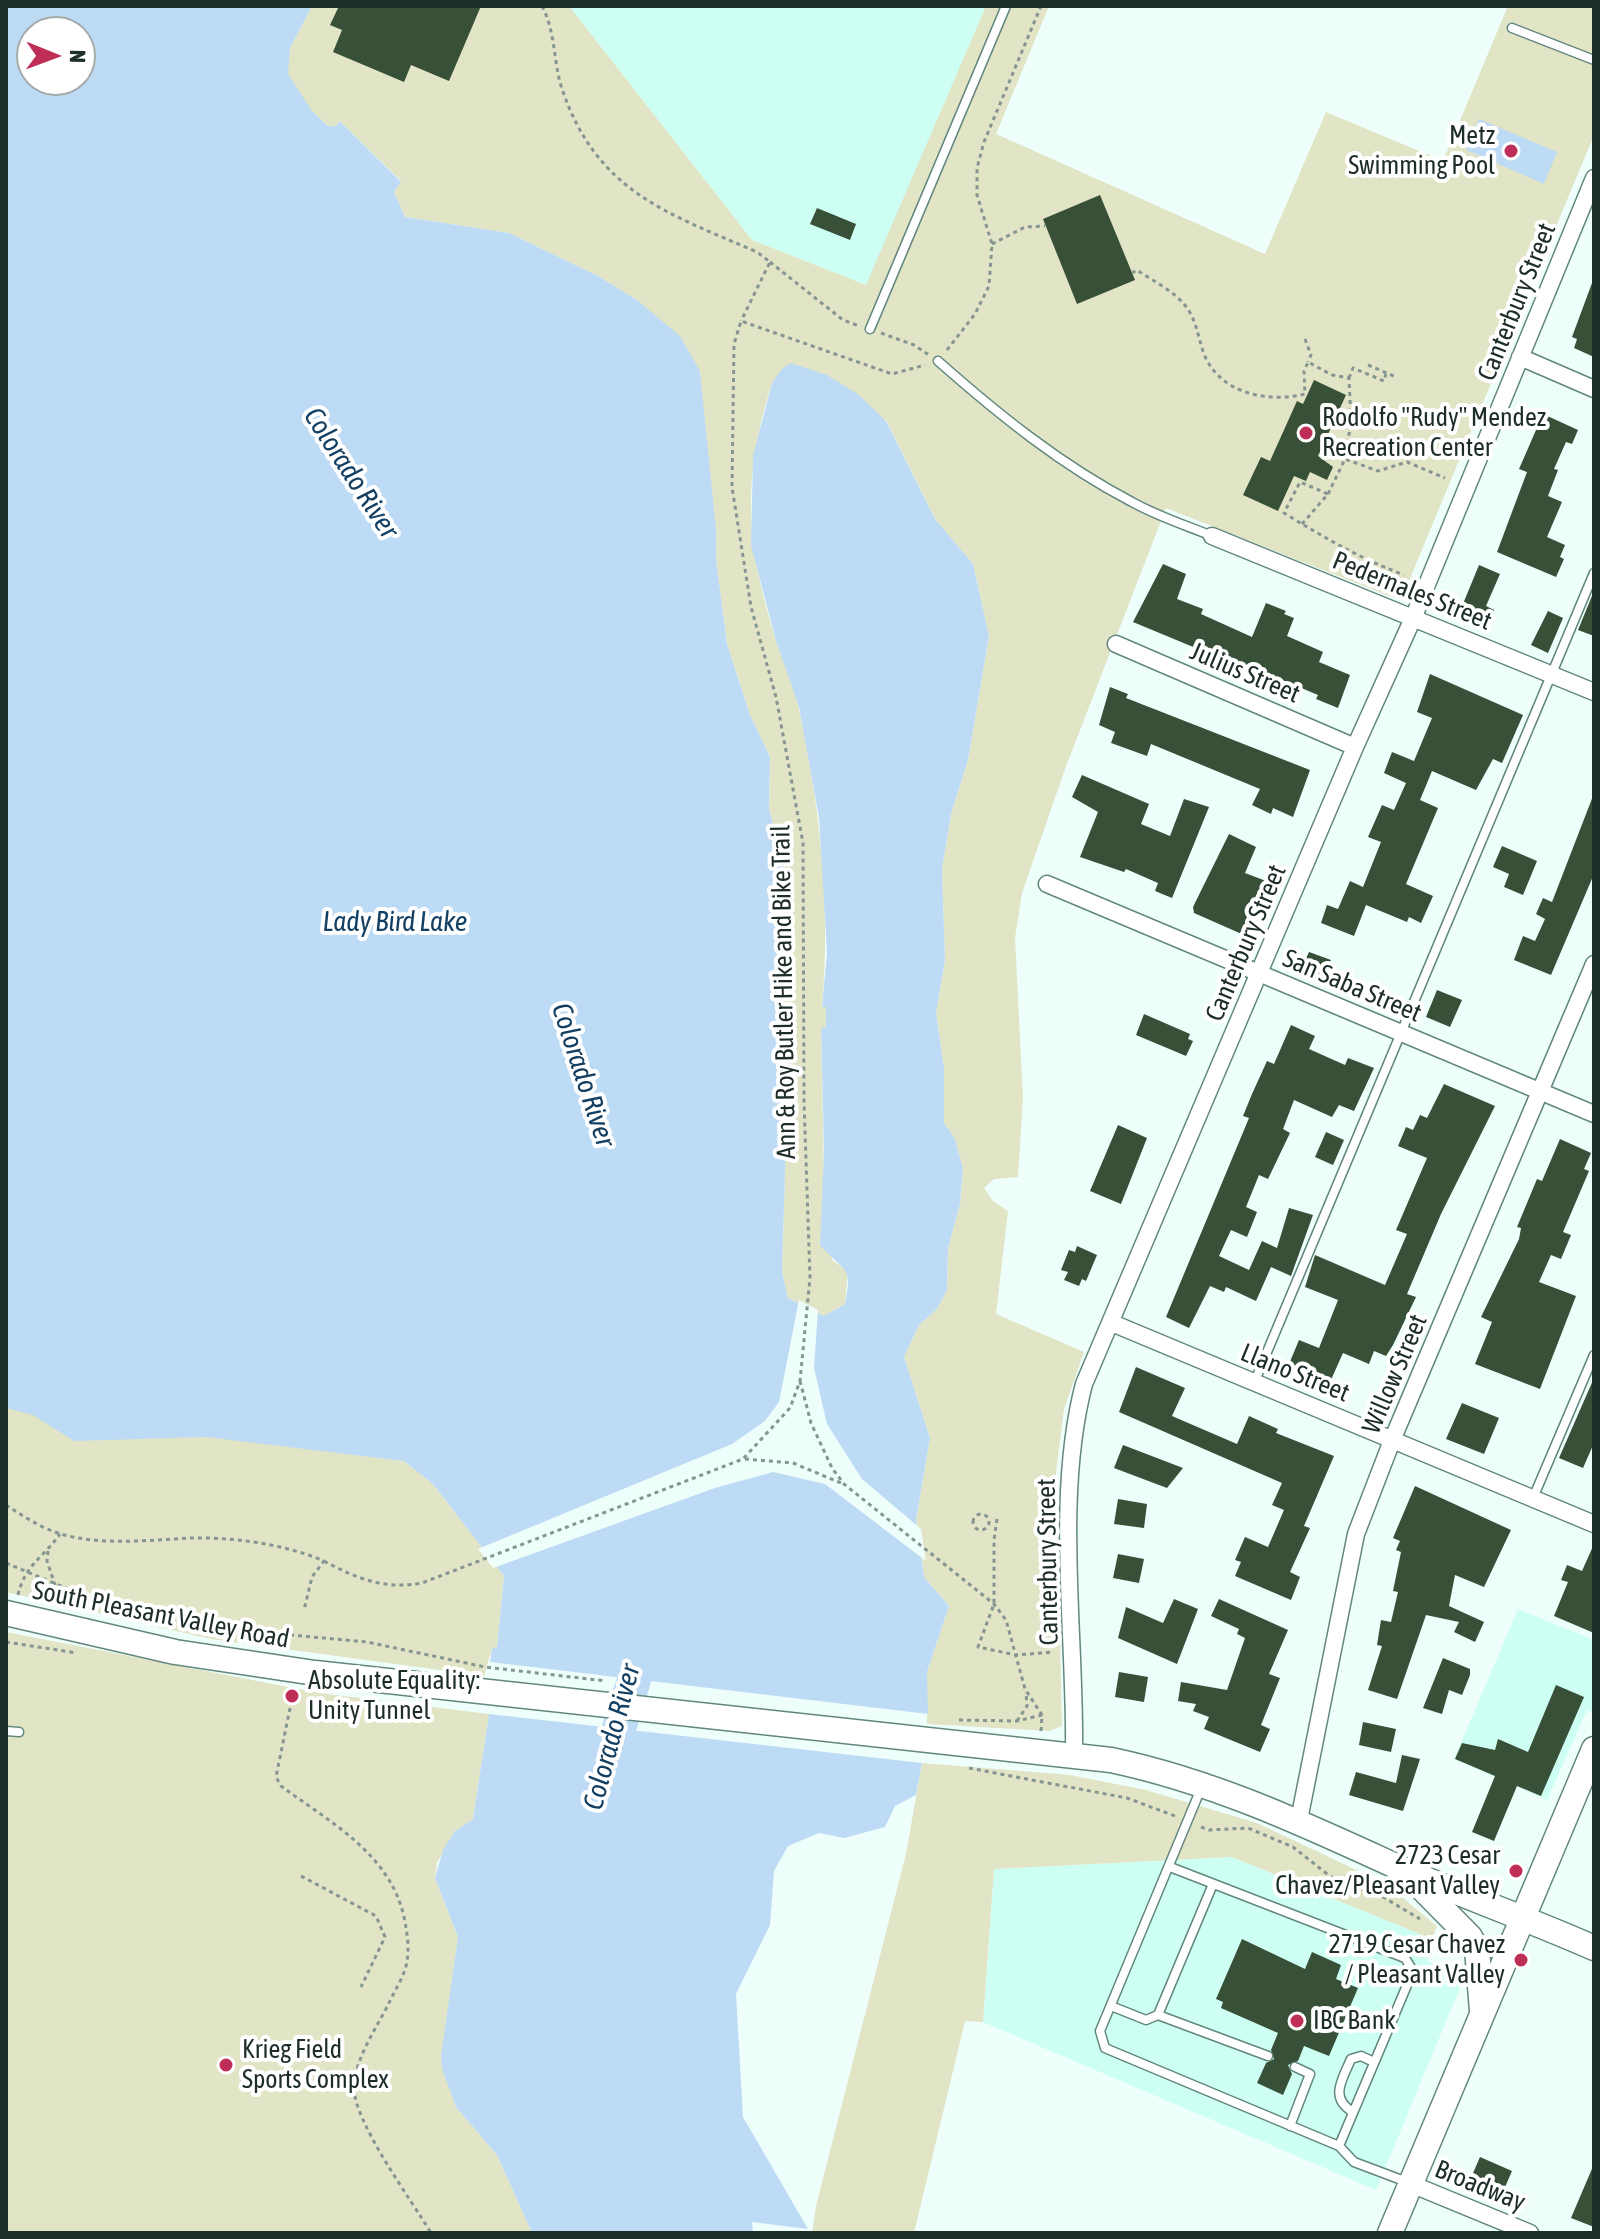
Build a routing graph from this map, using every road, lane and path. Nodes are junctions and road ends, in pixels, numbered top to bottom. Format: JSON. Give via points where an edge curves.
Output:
{"nodes":[{"id":1,"x":542,"y":6,"type":"edge"},
{"id":2,"x":1006,"y":6,"type":"edge"},
{"id":3,"x":1041,"y":6,"type":"edge"},
{"id":4,"x":1512,"y":28,"type":"dead end"},
{"id":5,"x":1594,"y":60,"type":"edge"},
{"id":6,"x":1594,"y":178,"type":"edge"},
{"id":7,"x":1045,"y":226,"type":"dead end"},
{"id":8,"x":992,"y":244,"type":"junction"},
{"id":9,"x":770,"y":262,"type":"junction"},
{"id":10,"x":1132,"y":273,"type":"dead end"},
{"id":11,"x":741,"y":321,"type":"junction"},
{"id":12,"x":870,"y":329,"type":"junction"},
{"id":13,"x":1305,"y":339,"type":"dead end"},
{"id":14,"x":1520,"y":357,"type":"junction"},
{"id":15,"x":938,"y":361,"type":"junction"},
{"id":16,"x":1308,"y":362,"type":"junction"},
{"id":17,"x":1368,"y":365,"type":"dead end"},
{"id":18,"x":1386,"y":373,"type":"junction"},
{"id":19,"x":1396,"y":377,"type":"dead end"},
{"id":20,"x":1349,"y":378,"type":"junction"},
{"id":21,"x":1594,"y":389,"type":"edge"},
{"id":22,"x":1345,"y":459,"type":"junction"},
{"id":23,"x":1445,"y":478,"type":"dead end"},
{"id":24,"x":1328,"y":494,"type":"junction"},
{"id":25,"x":1302,"y":524,"type":"junction"},
{"id":26,"x":1212,"y":536,"type":"joint"},
{"id":27,"x":1594,"y":573,"type":"edge"},
{"id":28,"x":1404,"y":575,"type":"dead end"},
{"id":29,"x":1414,"y":616,"type":"junction"},
{"id":30,"x":1116,"y":644,"type":"dead end"},
{"id":31,"x":1551,"y":675,"type":"junction"},
{"id":32,"x":1594,"y":692,"type":"edge"},
{"id":33,"x":1355,"y":747,"type":"junction"},
{"id":34,"x":1047,"y":884,"type":"dead end"},
{"id":35,"x":1594,"y":964,"type":"edge"},
{"id":36,"x":1260,"y":973,"type":"junction"},
{"id":37,"x":1401,"y":1034,"type":"junction"},
{"id":38,"x":1541,"y":1091,"type":"junction"},
{"id":39,"x":1594,"y":1114,"type":"edge"},
{"id":40,"x":1112,"y":1323,"type":"junction"},
{"id":41,"x":1594,"y":1355,"type":"edge"},
{"id":42,"x":800,"y":1381,"type":"junction"},
{"id":43,"x":1254,"y":1383,"type":"junction"},
{"id":44,"x":1393,"y":1438,"type":"junction"},
{"id":45,"x":743,"y":1459,"type":"junction"},
{"id":46,"x":844,"y":1484,"type":"junction"},
{"id":47,"x":1533,"y":1498,"type":"junction"},
{"id":48,"x":6,"y":1505,"type":"edge"},
{"id":49,"x":997,"y":1519,"type":"dead end"},
{"id":50,"x":1594,"y":1524,"type":"edge"},
{"id":51,"x":989,"y":1525,"type":"junction"},
{"id":52,"x":996,"y":1527,"type":"junction"},
{"id":53,"x":60,"y":1534,"type":"junction"},
{"id":54,"x":48,"y":1551,"type":"junction"},
{"id":55,"x":324,"y":1561,"type":"junction"},
{"id":56,"x":6,"y":1563,"type":"edge"},
{"id":57,"x":24,"y":1572,"type":"junction"},
{"id":58,"x":55,"y":1585,"type":"junction"},
{"id":59,"x":12,"y":1603,"type":"edge"},
{"id":60,"x":994,"y":1604,"type":"junction"},
{"id":61,"x":304,"y":1610,"type":"dead end"},
{"id":62,"x":1058,"y":1652,"type":"dead end"},
{"id":63,"x":1016,"y":1655,"type":"junction"},
{"id":64,"x":485,"y":1667,"type":"dead end"},
{"id":65,"x":1025,"y":1689,"type":"junction"},
{"id":66,"x":290,"y":1708,"type":"dead end"},
{"id":67,"x":1042,"y":1715,"type":"junction"},
{"id":68,"x":956,"y":1720,"type":"dead end"},
{"id":69,"x":1017,"y":1721,"type":"junction"},
{"id":70,"x":6,"y":1731,"type":"edge"},
{"id":71,"x":19,"y":1732,"type":"dead end"},
{"id":72,"x":1040,"y":1734,"type":"dead end"},
{"id":73,"x":1594,"y":1749,"type":"edge"},
{"id":74,"x":1074,"y":1754,"type":"junction"},
{"id":75,"x":962,"y":1766,"type":"dead end"},
{"id":76,"x":1203,"y":1783,"type":"junction"},
{"id":77,"x":1299,"y":1820,"type":"junction"},
{"id":78,"x":1188,"y":1822,"type":"junction"},
{"id":79,"x":1170,"y":1867,"type":"junction"},
{"id":80,"x":1405,"y":1870,"type":"junction"},
{"id":81,"x":301,"y":1876,"type":"dead end"},
{"id":82,"x":1213,"y":1884,"type":"junction"},
{"id":83,"x":1525,"y":1917,"type":"junction"},
{"id":84,"x":1421,"y":1919,"type":"dead end"},
{"id":85,"x":1594,"y":1948,"type":"edge"},
{"id":86,"x":361,"y":1987,"type":"dead end"},
{"id":87,"x":1111,"y":2006,"type":"junction"},
{"id":88,"x":1158,"y":2015,"type":"junction"},
{"id":89,"x":1482,"y":2015,"type":"junction"},
{"id":90,"x":1268,"y":2056,"type":"dead end"},
{"id":91,"x":1374,"y":2062,"type":"junction"},
{"id":92,"x":1295,"y":2067,"type":"dead end"},
{"id":93,"x":1353,"y":2112,"type":"junction"},
{"id":94,"x":1290,"y":2126,"type":"junction"},
{"id":95,"x":1339,"y":2146,"type":"junction"},
{"id":96,"x":1411,"y":2184,"type":"junction"},
{"id":97,"x":431,"y":2233,"type":"edge"},
{"id":98,"x":1390,"y":2233,"type":"edge"},
{"id":99,"x":1530,"y":2233,"type":"edge"}],
"edges":[{"from":1,"to":9,"type":"path","via":[[568,105],[606,166],[653,207]]},
{"from":2,"to":12,"type":"lane"},
{"from":3,"to":8,"type":"path","via":[[977,168],[977,195]]},
{"from":4,"to":5,"type":"lane"},
{"from":6,"to":14,"type":"street","name":"Canterbury Street"},
{"from":7,"to":8,"type":"path","via":[[1025,227]]},
{"from":8,"to":15,"type":"path","via":[[989,286],[975,314]]},
{"from":9,"to":11,"type":"path","name":"Ann & Roy Butler Hike and Bike Trail"},
{"from":9,"to":12,"type":"path","via":[[843,320]]},
{"from":10,"to":16,"type":"path","via":[[1137,270],[1184,304],[1207,358],[1237,389],[1268,399],[1305,394]]},
{"from":11,"to":15,"type":"path","via":[[892,374]]},
{"from":11,"to":42,"type":"path","name":"Ann & Roy Butler Hike and Bike Trail","via":[[732,365],[732,487],[751,607],[776,697],[803,843],[810,1278]]},
{"from":12,"to":15,"type":"path","via":[[914,345]]},
{"from":13,"to":16,"type":"path"},
{"from":14,"to":21,"type":"street"},
{"from":14,"to":29,"type":"street","name":"Canterbury Street"},
{"from":15,"to":26,"type":"lane","via":[[1001,416],[1086,475],[1133,503]]},
{"from":16,"to":20,"type":"path"},
{"from":17,"to":18,"type":"path"},
{"from":18,"to":19,"type":"path"},
{"from":18,"to":20,"type":"path","via":[[1384,381],[1353,368]]},
{"from":20,"to":22,"type":"path","via":[[1351,422]]},
{"from":22,"to":23,"type":"path","via":[[1378,471],[1407,462]]},
{"from":22,"to":24,"type":"path"},
{"from":24,"to":25,"type":"path"},
{"from":24,"to":25,"type":"path","via":[[1300,482],[1284,513]]},
{"from":25,"to":28,"type":"path","via":[[1354,557]]},
{"from":26,"to":29,"type":"street","name":"Pedernales Street"},
{"from":27,"to":31,"type":"lane"},
{"from":29,"to":31,"type":"street","name":"Pedernales Street"},
{"from":29,"to":33,"type":"street","name":"Canterbury Street"},
{"from":30,"to":33,"type":"street","name":"Julius Street"},
{"from":31,"to":32,"type":"street","name":"Pedernales Street"},
{"from":31,"to":37,"type":"lane"},
{"from":33,"to":36,"type":"street","name":"Canterbury Street"},
{"from":34,"to":36,"type":"street","name":"San Saba Street"},
{"from":35,"to":38,"type":"street","name":"Willow Street"},
{"from":36,"to":37,"type":"street","name":"San Saba Street"},
{"from":36,"to":40,"type":"street","name":"Canterbury Street"},
{"from":37,"to":38,"type":"street","name":"San Saba Street"},
{"from":37,"to":43,"type":"lane"},
{"from":38,"to":39,"type":"street","name":"San Saba Street"},
{"from":38,"to":44,"type":"street","name":"Willow Street"},
{"from":40,"to":43,"type":"street","name":"Llano Street"},
{"from":40,"to":74,"type":"street","name":"Canterbury Street","via":[[1084,1384],[1073,1438]]},
{"from":41,"to":47,"type":"lane"},
{"from":42,"to":45,"type":"path","name":"Ann & Roy Butler Hike and Bike Trail","via":[[790,1408]]},
{"from":42,"to":46,"type":"path","name":"Ann & Roy Butler Hike and Bike Trail","via":[[811,1423]]},
{"from":43,"to":44,"type":"street","name":"Llano Street"},
{"from":44,"to":47,"type":"street","name":"Llano Street"},
{"from":44,"to":77,"type":"street","name":"Willow Street","via":[[1353,1548]]},
{"from":45,"to":46,"type":"path","name":"Ann & Roy Butler Hike and Bike Trail","via":[[793,1463]]},
{"from":45,"to":55,"type":"path","name":"Ann & Roy Butler Hike and Bike Trail","via":[[422,1583],[387,1585],[354,1578]]},
{"from":46,"to":60,"type":"path","name":"Ann & Roy Butler Hike and Bike Trail"},
{"from":47,"to":50,"type":"street","name":"Llano Street"},
{"from":48,"to":53,"type":"path","name":"Ann & Roy Butler Hike and Bike Trail"},
{"from":49,"to":52,"type":"path","name":"Ann & Roy Butler Hike and Bike Trail"},
{"from":51,"to":51,"type":"path","via":[[978,1530],[973,1521],[983,1514]]},
{"from":51,"to":52,"type":"path"},
{"from":52,"to":60,"type":"path","name":"Ann & Roy Butler Hike and Bike Trail"},
{"from":53,"to":54,"type":"path"},
{"from":53,"to":55,"type":"path","name":"Ann & Roy Butler Hike and Bike Trail","via":[[122,1542],[195,1538],[245,1543],[296,1549]]},
{"from":54,"to":57,"type":"path"},
{"from":54,"to":58,"type":"path"},
{"from":55,"to":61,"type":"path","via":[[312,1577]]},
{"from":56,"to":57,"type":"path"},
{"from":57,"to":58,"type":"path"},
{"from":57,"to":59,"type":"path"},
{"from":58,"to":64,"type":"path","via":[[159,1623],[367,1642]]},
{"from":59,"to":74,"type":"main road","name":"South Pleasant Valley Road","via":[[175,1652],[315,1673]]},
{"from":60,"to":63,"type":"path","name":"Ann & Roy Butler Hike and Bike Trail","via":[[1006,1620]]},
{"from":60,"to":63,"type":"path","name":"Ann & Roy Butler Hike and Bike Trail","via":[[978,1647]]},
{"from":62,"to":63,"type":"path","name":"Ann & Roy Butler Hike and Bike Trail"},
{"from":63,"to":65,"type":"path","name":"Ann & Roy Butler Hike and Bike Trail"},
{"from":65,"to":67,"type":"path","name":"Ann & Roy Butler Hike and Bike Trail"},
{"from":65,"to":69,"type":"path","name":"Ann & Roy Butler Hike and Bike Trail","via":[[1027,1706]]},
{"from":66,"to":97,"type":"path","via":[[276,1777],[281,1786],[381,1866],[403,1911],[409,1946],[404,1971],[362,2059],[354,2089],[371,2137]]},
{"from":67,"to":69,"type":"path"},
{"from":67,"to":72,"type":"path"},
{"from":68,"to":69,"type":"path"},
{"from":70,"to":71,"type":"lane"},
{"from":73,"to":83,"type":"main road"},
{"from":74,"to":76,"type":"main road","name":"South Pleasant Valley Road"},
{"from":75,"to":78,"type":"path","via":[[1127,1798]]},
{"from":76,"to":77,"type":"main road","name":"South Pleasant Valley Road"},
{"from":76,"to":78,"type":"lane"},
{"from":77,"to":80,"type":"main road","name":"South Pleasant Valley Road"},
{"from":78,"to":79,"type":"lane"},
{"from":78,"to":84,"type":"path","via":[[1209,1830],[1248,1828],[1293,1847],[1331,1877]]},
{"from":79,"to":82,"type":"lane"},
{"from":79,"to":87,"type":"lane"},
{"from":80,"to":83,"type":"main road","name":"South Pleasant Valley Road"},
{"from":80,"to":89,"type":"main road","via":[[1477,1949]]},
{"from":81,"to":86,"type":"path","via":[[376,1916],[385,1937]]},
{"from":82,"to":88,"type":"lane"},
{"from":82,"to":91,"type":"lane","via":[[1412,1964]]},
{"from":83,"to":85,"type":"main road","name":"South Pleasant Valley Road"},
{"from":83,"to":89,"type":"main road"},
{"from":87,"to":88,"type":"lane","via":[[1146,2020]]},
{"from":87,"to":94,"type":"lane","via":[[1100,2031],[1105,2048]]},
{"from":88,"to":90,"type":"lane"},
{"from":89,"to":96,"type":"main road"},
{"from":91,"to":93,"type":"lane"},
{"from":91,"to":93,"type":"lane","via":[[1361,2056],[1351,2059],[1337,2094]]},
{"from":92,"to":94,"type":"lane","via":[[1310,2074]]},
{"from":93,"to":95,"type":"lane"},
{"from":94,"to":95,"type":"lane"},
{"from":95,"to":96,"type":"lane","via":[[1354,2162]]},
{"from":96,"to":98,"type":"main road"},
{"from":96,"to":99,"type":"street","name":"Broadway"}]}
